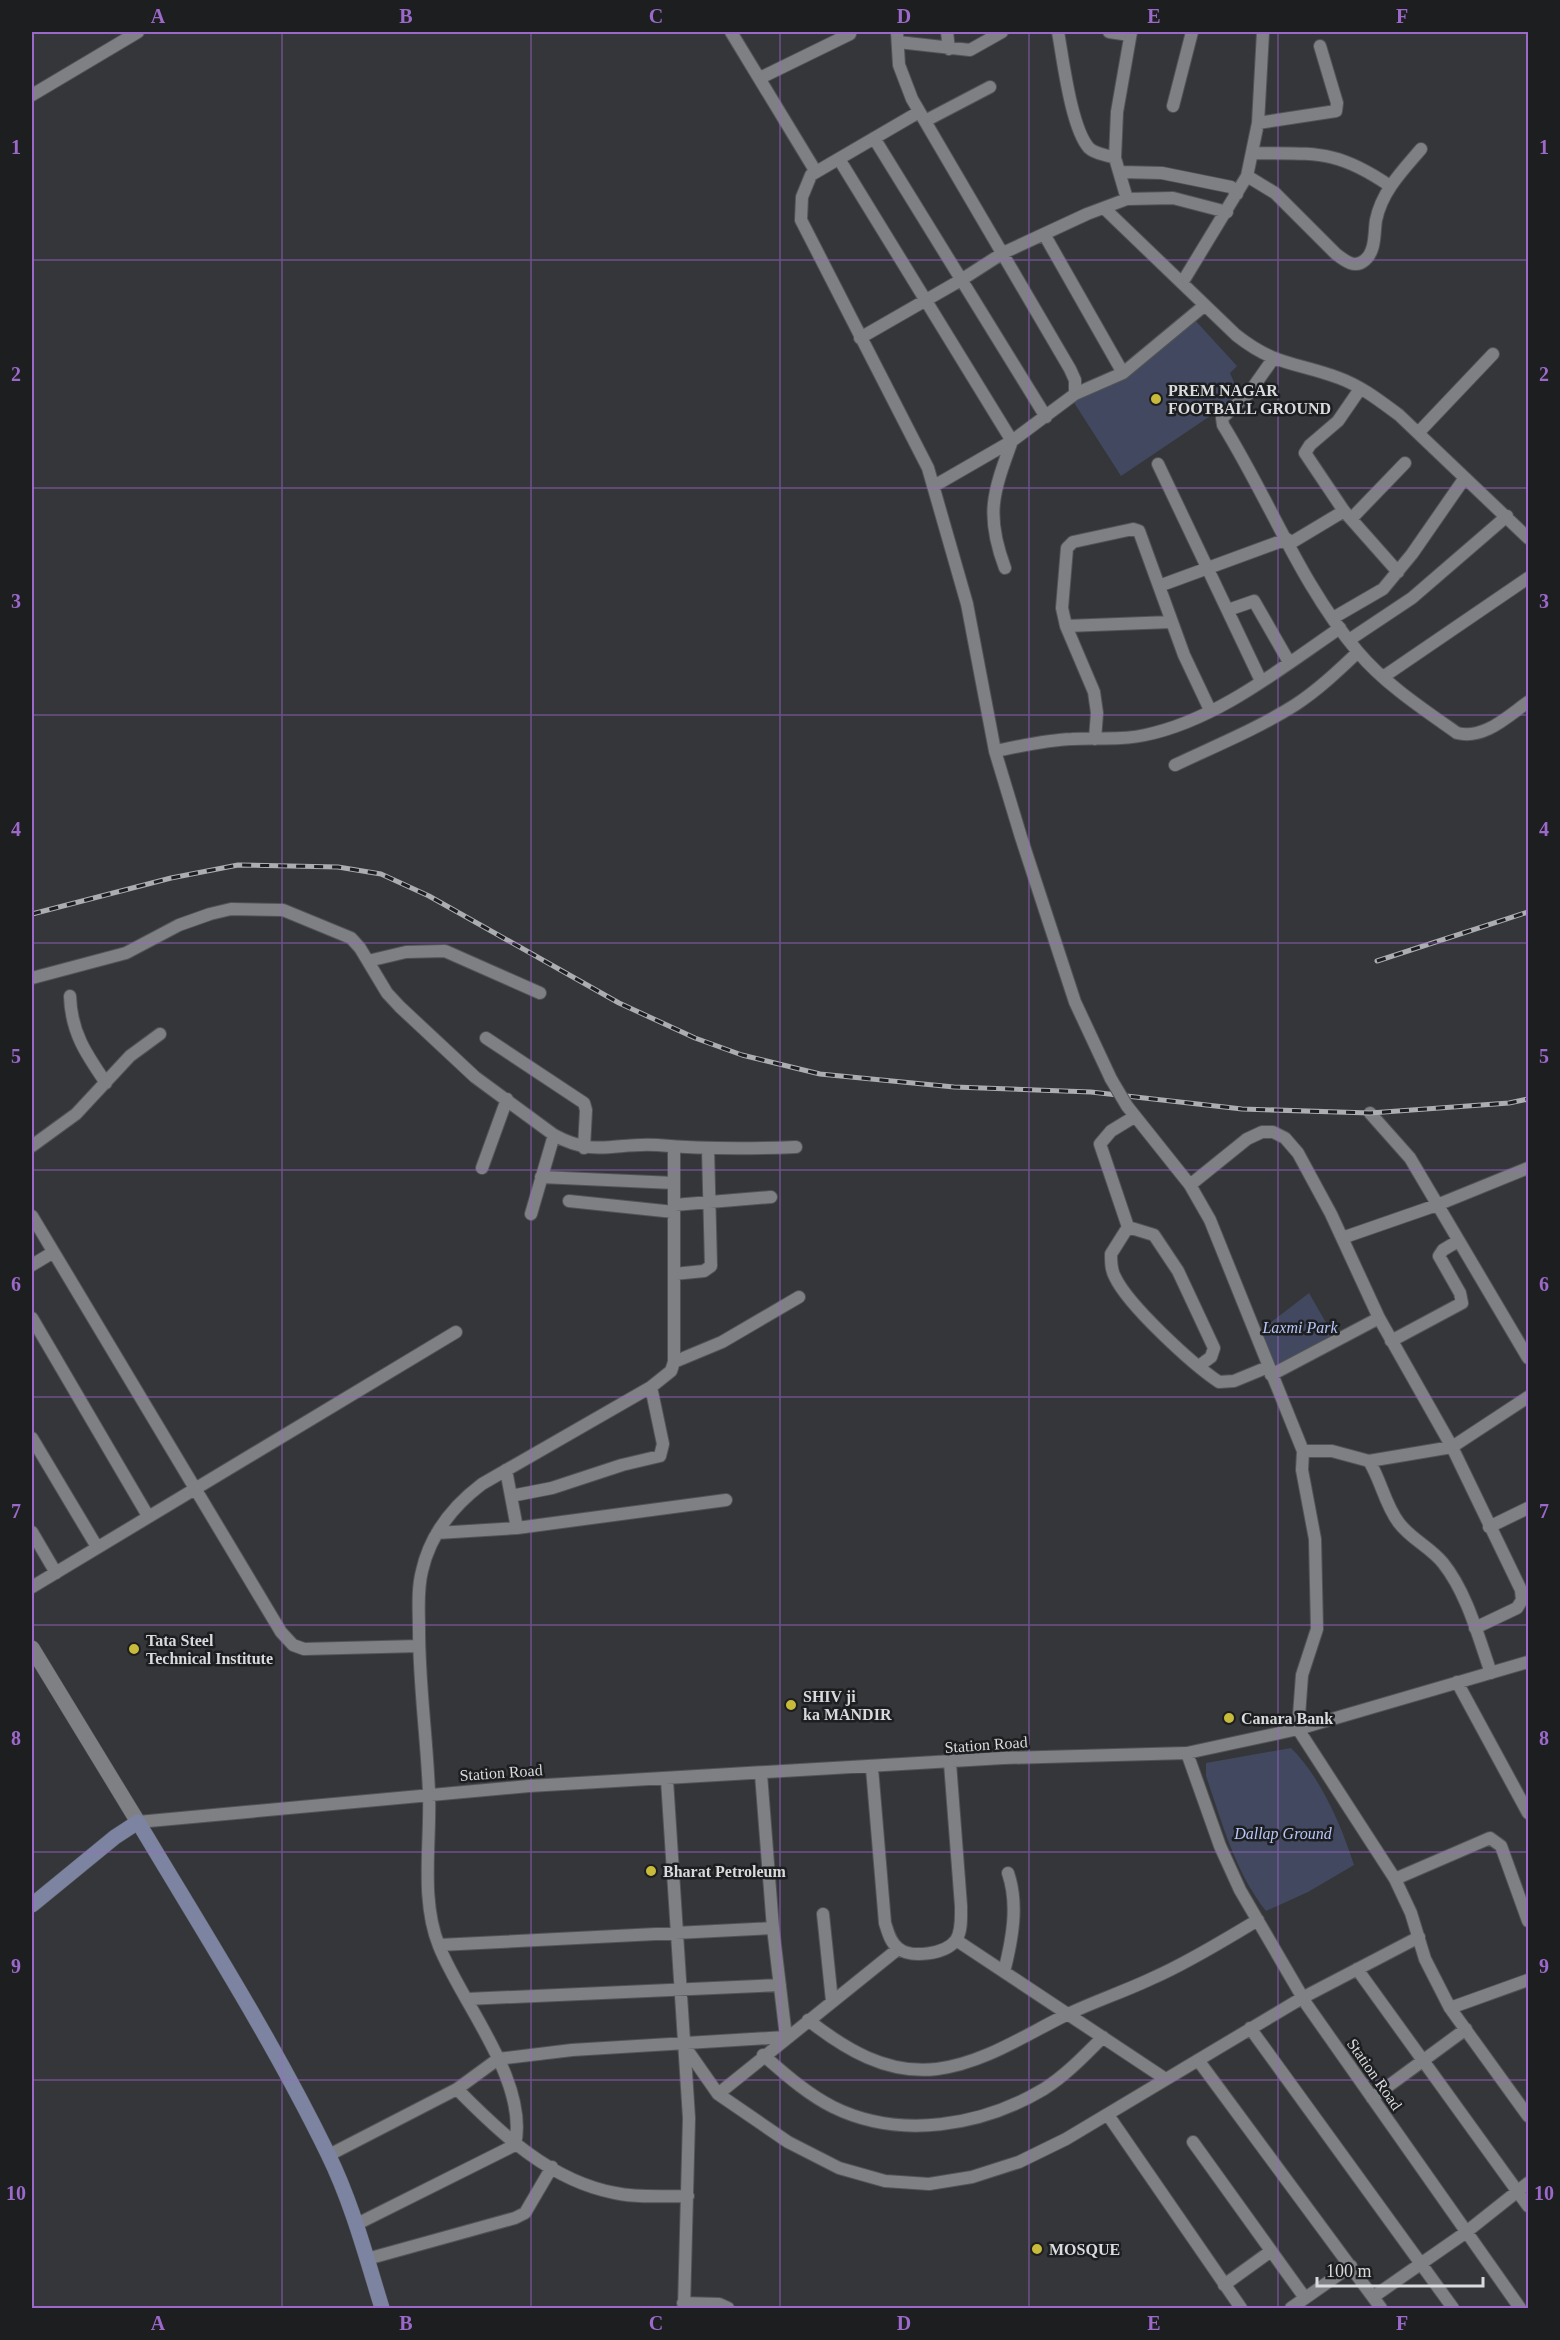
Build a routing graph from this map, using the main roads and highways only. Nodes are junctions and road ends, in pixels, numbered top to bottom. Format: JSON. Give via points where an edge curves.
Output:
{"nodes":[{"id":1,"x":32,"y":1905,"type":"edge"},
{"id":2,"x":382,"y":2308,"type":"edge"}],
"edges":[{"from":1,"to":2,"type":"main road","via":[[138,1822],[262,2030],[328,2155],[357,2224]]}]}
